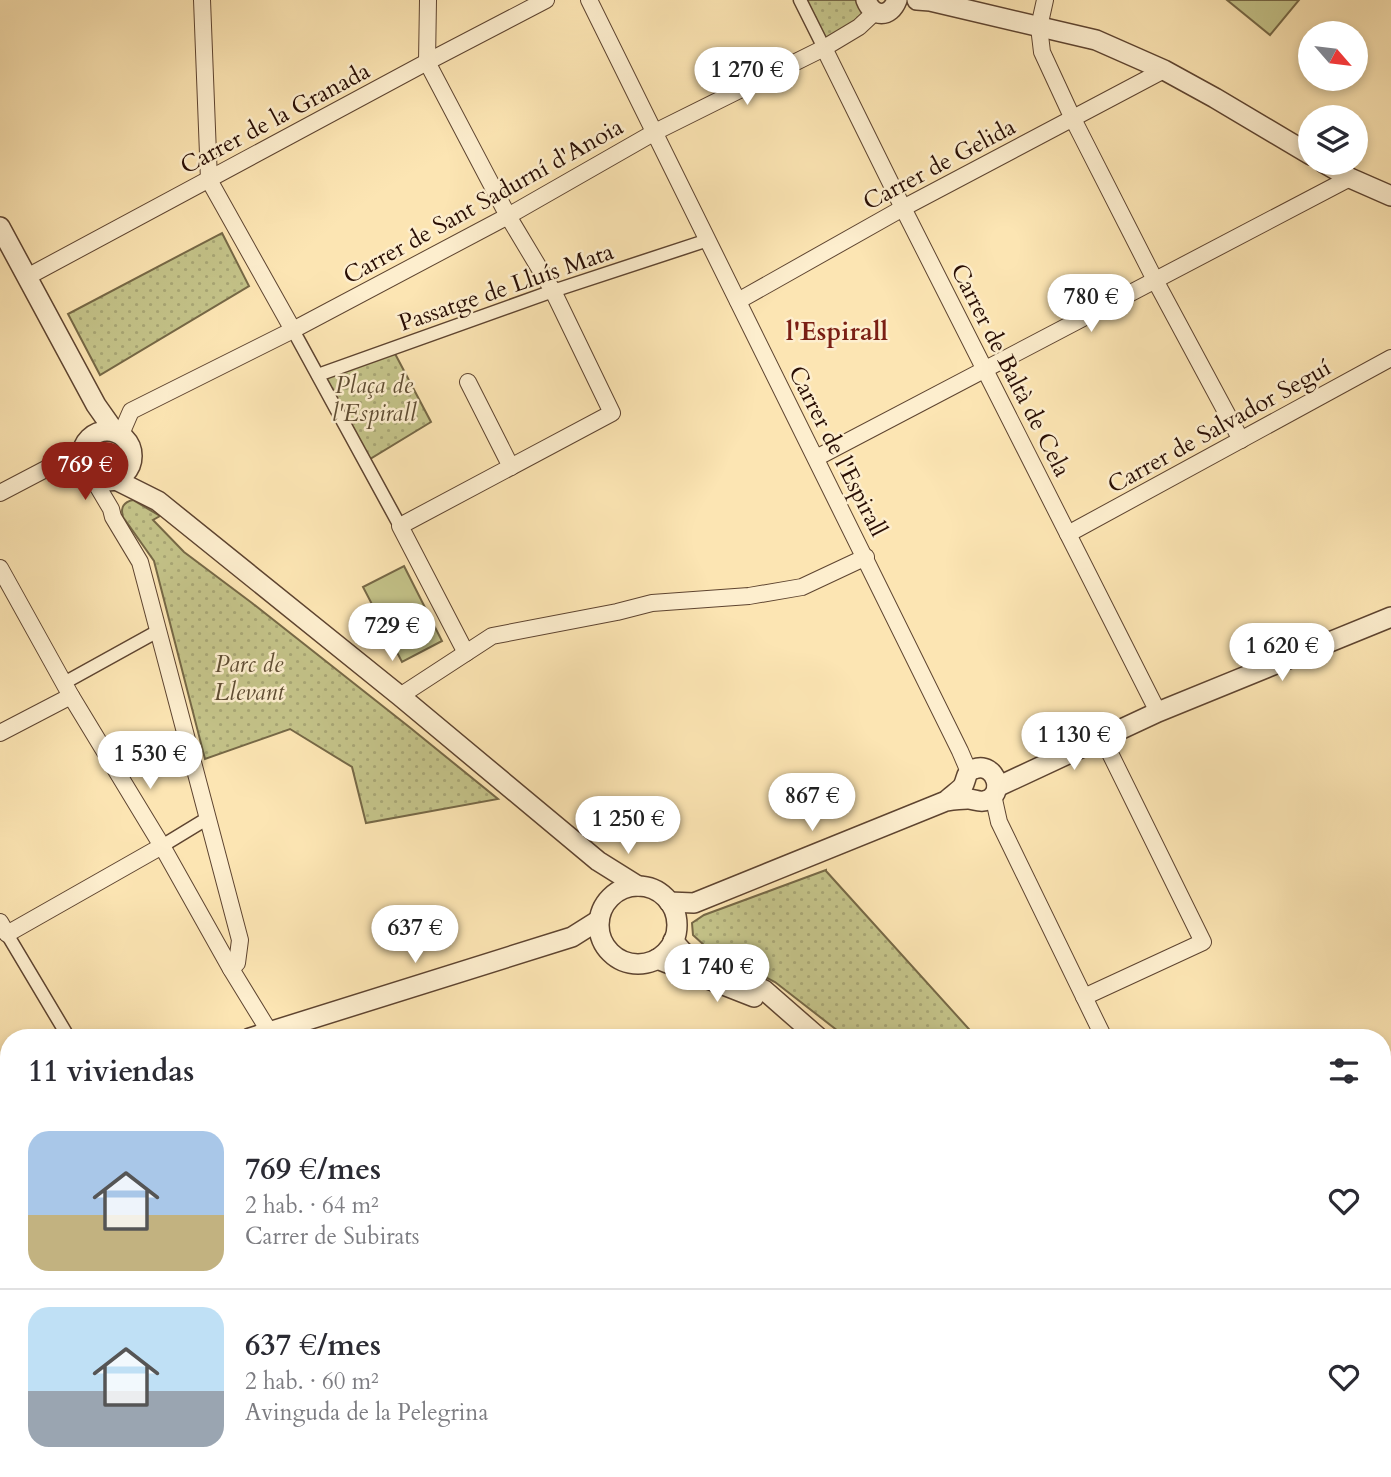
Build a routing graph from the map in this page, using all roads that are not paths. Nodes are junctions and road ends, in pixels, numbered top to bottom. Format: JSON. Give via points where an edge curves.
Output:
{"nodes":[{"id":1,"x":202,"y":0,"type":"edge"},
{"id":2,"x":428,"y":0,"type":"edge"},
{"id":3,"x":546,"y":0,"type":"edge"},
{"id":4,"x":589,"y":0,"type":"edge"},
{"id":5,"x":800,"y":0,"type":"edge"},
{"id":6,"x":897,"y":0,"type":"edge"},
{"id":7,"x":917,"y":0,"type":"edge"},
{"id":8,"x":1045,"y":0,"type":"edge"},
{"id":9,"x":870,"y":6,"type":"edge"},
{"id":10,"x":1038,"y":27,"type":"junction"},
{"id":11,"x":824,"y":48,"type":"junction"},
{"id":12,"x":427,"y":62,"type":"junction"},
{"id":13,"x":1164,"y":71,"type":"junction"},
{"id":14,"x":1073,"y":119,"type":"junction"},
{"id":15,"x":655,"y":132,"type":"junction"},
{"id":16,"x":1298,"y":147,"type":"edge"},
{"id":17,"x":1345,"y":175,"type":"edge"},
{"id":18,"x":1350,"y":178,"type":"junction"},
{"id":19,"x":209,"y":180,"type":"junction"},
{"id":20,"x":1391,"y":196,"type":"edge"},
{"id":21,"x":903,"y":208,"type":"junction"},
{"id":22,"x":508,"y":216,"type":"junction"},
{"id":23,"x":0,"y":226,"type":"edge"},
{"id":24,"x":708,"y":240,"type":"junction"},
{"id":25,"x":27,"y":277,"type":"junction"},
{"id":26,"x":1155,"y":281,"type":"junction"},
{"id":27,"x":552,"y":292,"type":"junction"},
{"id":28,"x":738,"y":301,"type":"junction"},
{"id":29,"x":293,"y":330,"type":"junction"},
{"id":30,"x":1391,"y":358,"type":"edge"},
{"id":31,"x":985,"y":369,"type":"junction"},
{"id":32,"x":318,"y":375,"type":"junction"},
{"id":33,"x":467,"y":382,"type":"dead end"},
{"id":34,"x":111,"y":433,"type":"junction"},
{"id":35,"x":1241,"y":440,"type":"junction"},
{"id":36,"x":82,"y":450,"type":"junction"},
{"id":37,"x":816,"y":458,"type":"junction"},
{"id":38,"x":511,"y":467,"type":"junction"},
{"id":39,"x":120,"y":475,"type":"junction"},
{"id":40,"x":92,"y":477,"type":"junction"},
{"id":41,"x":0,"y":494,"type":"edge"},
{"id":42,"x":111,"y":509,"type":"junction"},
{"id":43,"x":400,"y":526,"type":"junction"},
{"id":44,"x":1068,"y":534,"type":"junction"},
{"id":45,"x":866,"y":557,"type":"junction"},
{"id":46,"x":0,"y":568,"type":"edge"},
{"id":47,"x":1391,"y":617,"type":"edge"},
{"id":48,"x":158,"y":631,"type":"junction"},
{"id":49,"x":466,"y":653,"type":"junction"},
{"id":50,"x":67,"y":690,"type":"junction"},
{"id":51,"x":400,"y":696,"type":"junction"},
{"id":52,"x":1158,"y":712,"type":"junction"},
{"id":53,"x":0,"y":733,"type":"edge"},
{"id":54,"x":1102,"y":737,"type":"junction"},
{"id":55,"x":981,"y":788,"type":"junction"},
{"id":56,"x":208,"y":818,"type":"junction"},
{"id":57,"x":162,"y":846,"type":"junction"},
{"id":58,"x":597,"y":861,"type":"junction"},
{"id":59,"x":638,"y":886,"type":"junction"},
{"id":60,"x":616,"y":893,"type":"junction"},
{"id":61,"x":669,"y":902,"type":"junction"},
{"id":62,"x":694,"y":903,"type":"junction"},
{"id":63,"x":599,"y":920,"type":"junction"},
{"id":64,"x":4,"y":928,"type":"edge"},
{"id":65,"x":675,"y":932,"type":"junction"},
{"id":66,"x":572,"y":937,"type":"junction"},
{"id":67,"x":603,"y":942,"type":"junction"},
{"id":68,"x":657,"y":959,"type":"junction"},
{"id":69,"x":231,"y":969,"type":"junction"},
{"id":70,"x":1084,"y":997,"type":"junction"},
{"id":71,"x":793,"y":1017,"type":"junction"},
{"id":72,"x":64,"y":1029,"type":"edge"},
{"id":73,"x":269,"y":1029,"type":"edge"},
{"id":74,"x":276,"y":1029,"type":"edge"},
{"id":75,"x":808,"y":1029,"type":"edge"},
{"id":76,"x":1100,"y":1029,"type":"edge"}],
"edges":[{"from":1,"to":19,"type":"street"},
{"from":2,"to":12,"type":"street"},
{"from":3,"to":12,"type":"street","name":"Carrer de la Granada"},
{"from":4,"to":15,"type":"street","name":"Carrer de l'Espirall"},
{"from":5,"to":11,"type":"street"},
{"from":6,"to":9,"type":"street","via":[[885,13]]},
{"from":7,"to":10,"type":"street"},
{"from":8,"to":10,"type":"street"},
{"from":9,"to":11,"type":"street","name":"Carrer de Sant Sadurní d'Anoia","via":[[859,27]]},
{"from":10,"to":13,"type":"street","via":[[1096,40]]},
{"from":10,"to":14,"type":"street","via":[[1042,52]]},
{"from":11,"to":15,"type":"street","name":"Carrer de Sant Sadurní d'Anoia"},
{"from":11,"to":21,"type":"street","name":"Carrer de Baltà de Cela"},
{"from":12,"to":19,"type":"street","name":"Carrer de la Granada"},
{"from":12,"to":22,"type":"street"},
{"from":13,"to":14,"type":"street","name":"Carrer de Gelida"},
{"from":13,"to":16,"type":"street"},
{"from":14,"to":21,"type":"street","name":"Carrer de Gelida"},
{"from":14,"to":26,"type":"street"},
{"from":15,"to":22,"type":"street","name":"Carrer de Sant Sadurní d'Anoia"},
{"from":15,"to":24,"type":"street","name":"Carrer de l'Espirall"},
{"from":17,"to":18,"type":"street"},
{"from":18,"to":20,"type":"street"},
{"from":18,"to":26,"type":"street"},
{"from":19,"to":25,"type":"street","name":"Carrer de la Granada"},
{"from":19,"to":29,"type":"street"},
{"from":21,"to":28,"type":"street","name":"Carrer de Gelida"},
{"from":21,"to":31,"type":"street","name":"Carrer de Baltà de Cela"},
{"from":22,"to":27,"type":"street"},
{"from":22,"to":29,"type":"street","name":"Carrer de Sant Sadurní d'Anoia"},
{"from":23,"to":25,"type":"street"},
{"from":24,"to":27,"type":"street","name":"Passatge de Lluís Mata"},
{"from":24,"to":28,"type":"street","name":"Carrer de l'Espirall"},
{"from":25,"to":34,"type":"street"},
{"from":26,"to":31,"type":"street"},
{"from":26,"to":35,"type":"street"},
{"from":27,"to":32,"type":"street","name":"Passatge de Lluís Mata"},
{"from":27,"to":38,"type":"street","via":[[612,413]]},
{"from":28,"to":37,"type":"street","name":"Carrer de l'Espirall"},
{"from":29,"to":32,"type":"street"},
{"from":29,"to":34,"type":"street","name":"Carrer de Sant Sadurní d'Anoia","via":[[131,411]]},
{"from":30,"to":35,"type":"street","name":"Carrer de Salvador Seguí"},
{"from":31,"to":37,"type":"street"},
{"from":31,"to":44,"type":"street","name":"Carrer de Baltà de Cela"},
{"from":32,"to":43,"type":"street"},
{"from":33,"to":38,"type":"street"},
{"from":34,"to":36,"type":"street","via":[[86,442]]},
{"from":34,"to":39,"type":"street","via":[[127,440],[131,449],[132,457]]},
{"from":35,"to":44,"type":"street","name":"Carrer de Salvador Seguí"},
{"from":36,"to":40,"type":"street","via":[[85,470]]},
{"from":36,"to":41,"type":"street"},
{"from":37,"to":45,"type":"street","name":"Carrer de l'Espirall"},
{"from":38,"to":43,"type":"street"},
{"from":39,"to":40,"type":"street","via":[[99,481]]},
{"from":39,"to":42,"type":"street"},
{"from":39,"to":51,"type":"street"},
{"from":40,"to":42,"type":"street"},
{"from":42,"to":48,"type":"street","via":[[140,562]]},
{"from":43,"to":49,"type":"street"},
{"from":44,"to":52,"type":"street","name":"Carrer de Baltà de Cela"},
{"from":45,"to":49,"type":"street","via":[[802,587],[652,603],[492,636]]},
{"from":45,"to":55,"type":"street","name":"Carrer de l'Espirall"},
{"from":46,"to":50,"type":"street"},
{"from":47,"to":52,"type":"street"},
{"from":48,"to":50,"type":"street"},
{"from":48,"to":56,"type":"street"},
{"from":49,"to":51,"type":"street"},
{"from":50,"to":53,"type":"street"},
{"from":50,"to":57,"type":"street"},
{"from":51,"to":58,"type":"street"},
{"from":52,"to":54,"type":"street"},
{"from":54,"to":55,"type":"street"},
{"from":54,"to":70,"type":"street","via":[[1203,942]]},
{"from":55,"to":62,"type":"street"},
{"from":55,"to":70,"type":"street","name":"Carrer de l'Espirall"},
{"from":56,"to":57,"type":"street"},
{"from":56,"to":69,"type":"street","via":[[240,940],[237,963]]},
{"from":57,"to":64,"type":"street"},
{"from":57,"to":69,"type":"street"},
{"from":58,"to":59,"type":"street"},
{"from":58,"to":60,"type":"street"},
{"from":59,"to":60,"type":"street"},
{"from":59,"to":61,"type":"street","via":[[660,893]]},
{"from":60,"to":63,"type":"street"},
{"from":61,"to":62,"type":"street"},
{"from":61,"to":65,"type":"street"},
{"from":62,"to":65,"type":"street"},
{"from":63,"to":66,"type":"street"},
{"from":63,"to":67,"type":"street"},
{"from":64,"to":72,"type":"street"},
{"from":65,"to":68,"type":"street"},
{"from":65,"to":71,"type":"street","via":[[684,952],[764,990]]},
{"from":66,"to":67,"type":"street"},
{"from":66,"to":74,"type":"street"},
{"from":67,"to":68,"type":"street","via":[[610,953],[632,964]]},
{"from":68,"to":71,"type":"street"},
{"from":69,"to":73,"type":"street"},
{"from":70,"to":76,"type":"street","name":"Carrer de l'Espirall"},
{"from":71,"to":75,"type":"street"}]}
